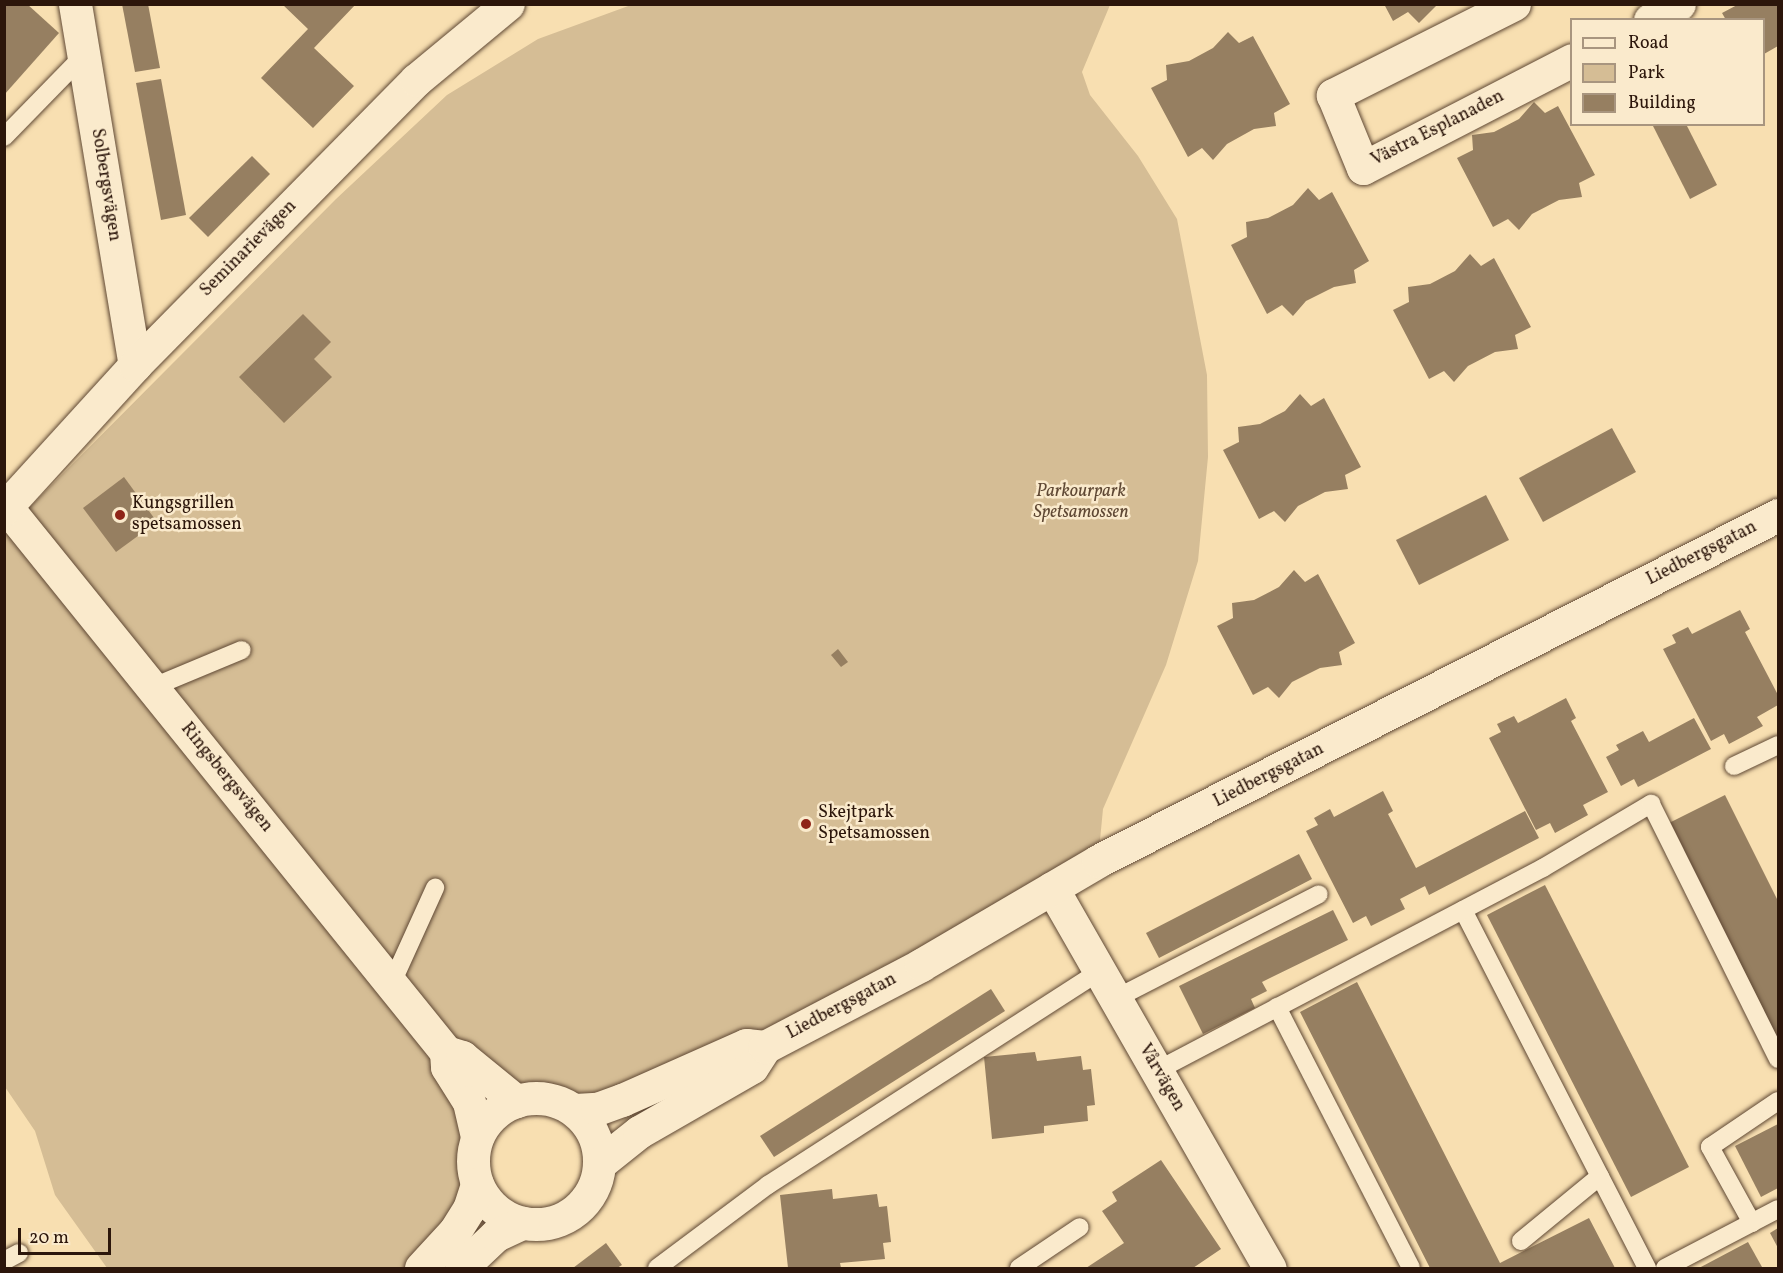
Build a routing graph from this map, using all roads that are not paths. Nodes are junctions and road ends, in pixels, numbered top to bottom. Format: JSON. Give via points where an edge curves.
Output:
{"nodes":[{"id":1,"x":75,"y":4,"type":"edge"},
{"id":2,"x":508,"y":4,"type":"edge"},
{"id":3,"x":1514,"y":4,"type":"edge"},
{"id":4,"x":1679,"y":4,"type":"edge"},
{"id":5,"x":1654,"y":18,"type":"edge"},
{"id":6,"x":84,"y":55,"type":"junction"},
{"id":7,"x":1570,"y":61,"type":"edge"},
{"id":8,"x":4,"y":137,"type":"edge"},
{"id":9,"x":135,"y":365,"type":"junction"},
{"id":10,"x":6,"y":506,"type":"edge"},
{"id":11,"x":1779,"y":515,"type":"edge"},
{"id":12,"x":242,"y":651,"type":"dead end"},
{"id":13,"x":153,"y":687,"type":"junction"},
{"id":14,"x":1779,"y":745,"type":"edge"},
{"id":15,"x":1734,"y":766,"type":"dead end"},
{"id":16,"x":435,"y":888,"type":"dead end"},
{"id":17,"x":1052,"y":888,"type":"junction"},
{"id":18,"x":1319,"y":894,"type":"dead end"},
{"id":19,"x":1463,"y":910,"type":"junction"},
{"id":20,"x":1100,"y":971,"type":"junction"},
{"id":21,"x":391,"y":985,"type":"junction"},
{"id":22,"x":1115,"y":999,"type":"junction"},
{"id":23,"x":1277,"y":1007,"type":"junction"},
{"id":24,"x":765,"y":1047,"type":"junction"},
{"id":25,"x":446,"y":1052,"type":"junction"},
{"id":26,"x":1779,"y":1059,"type":"edge"},
{"id":27,"x":1156,"y":1071,"type":"junction"},
{"id":28,"x":516,"y":1101,"type":"junction"},
{"id":29,"x":1779,"y":1101,"type":"edge"},
{"id":30,"x":575,"y":1110,"type":"junction"},
{"id":31,"x":477,"y":1137,"type":"junction"},
{"id":32,"x":600,"y":1163,"type":"junction"},
{"id":33,"x":1600,"y":1176,"type":"junction"},
{"id":34,"x":477,"y":1184,"type":"junction"},
{"id":35,"x":1779,"y":1209,"type":"edge"},
{"id":36,"x":522,"y":1223,"type":"junction"},
{"id":37,"x":1752,"y":1223,"type":"junction"},
{"id":38,"x":1080,"y":1227,"type":"dead end"},
{"id":39,"x":1521,"y":1241,"type":"dead end"},
{"id":40,"x":421,"y":1269,"type":"edge"},
{"id":41,"x":461,"y":1269,"type":"edge"},
{"id":42,"x":657,"y":1269,"type":"edge"},
{"id":43,"x":1020,"y":1269,"type":"edge"},
{"id":44,"x":1270,"y":1269,"type":"edge"},
{"id":45,"x":1411,"y":1269,"type":"edge"},
{"id":46,"x":1647,"y":1269,"type":"edge"},
{"id":47,"x":1665,"y":1269,"type":"edge"}],
"edges":[{"from":1,"to":6,"type":"street","name":"Solbergsvägen"},
{"from":2,"to":9,"type":"street","name":"Seminarievägen","via":[[416,80]]},
{"from":3,"to":7,"type":"street","name":"Västra Esplanaden","via":[[1333,95],[1363,168]]},
{"from":4,"to":5,"type":"street"},
{"from":6,"to":8,"type":"lane"},
{"from":6,"to":9,"type":"street","name":"Solbergsvägen"},
{"from":9,"to":10,"type":"street","name":"Seminarievägen"},
{"from":10,"to":13,"type":"street","name":"Ringsbergsvägen"},
{"from":11,"to":17,"type":"street","name":"Liedbergsgatan","via":[[1098,861]]},
{"from":12,"to":13,"type":"lane"},
{"from":13,"to":21,"type":"street","name":"Ringsbergsvägen"},
{"from":14,"to":15,"type":"lane"},
{"from":16,"to":21,"type":"lane"},
{"from":17,"to":20,"type":"street","name":"Vårvägen"},
{"from":17,"to":24,"type":"street","name":"Liedbergsgatan","via":[[842,1009]]},
{"from":18,"to":22,"type":"lane"},
{"from":19,"to":23,"type":"lane"},
{"from":19,"to":26,"type":"lane","via":[[1651,804]]},
{"from":19,"to":33,"type":"lane"},
{"from":20,"to":22,"type":"street","name":"Vårvägen"},
{"from":20,"to":42,"type":"lane","via":[[768,1185]]},
{"from":21,"to":25,"type":"street","name":"Ringsbergsvägen"},
{"from":22,"to":27,"type":"street","name":"Vårvägen"},
{"from":23,"to":27,"type":"lane"},
{"from":23,"to":45,"type":"lane"},
{"from":24,"to":30,"type":"street","name":"Liedbergsgatan","via":[[746,1045],[622,1100],[597,1109]]},
{"from":24,"to":32,"type":"street","name":"Liedbergsgatan","via":[[752,1066],[639,1132]]},
{"from":25,"to":28,"type":"street","name":"Ringsbergsvägen","via":[[462,1057]]},
{"from":25,"to":31,"type":"street","name":"Ringsbergsvägen","via":[[447,1067],[469,1102]]},
{"from":27,"to":44,"type":"street","name":"Vårvägen"},
{"from":28,"to":30,"type":"street","via":[[539,1097]]},
{"from":28,"to":31,"type":"street","via":[[493,1113]]},
{"from":29,"to":37,"type":"lane","via":[[1710,1147]]},
{"from":30,"to":32,"type":"street","via":[[593,1132]]},
{"from":31,"to":34,"type":"street","via":[[472,1161]]},
{"from":32,"to":36,"type":"street","via":[[595,1186],[575,1212],[546,1224]]},
{"from":33,"to":39,"type":"lane"},
{"from":33,"to":46,"type":"lane"},
{"from":34,"to":36,"type":"street","via":[[491,1205]]},
{"from":34,"to":40,"type":"street","via":[[469,1209],[455,1231]]},
{"from":35,"to":37,"type":"lane"},
{"from":36,"to":41,"type":"street","via":[[496,1235]]},
{"from":37,"to":47,"type":"lane"},
{"from":38,"to":43,"type":"lane"}]}
